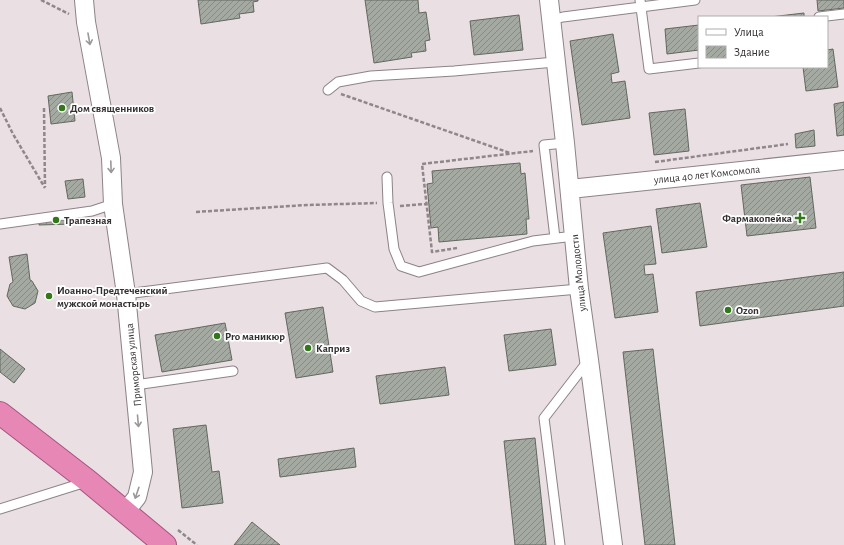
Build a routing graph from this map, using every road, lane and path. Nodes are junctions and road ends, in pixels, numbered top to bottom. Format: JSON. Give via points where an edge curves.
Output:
{"nodes":[{"id":1,"x":40,"y":0,"type":"edge"},
{"id":2,"x":84,"y":0,"type":"edge"},
{"id":3,"x":549,"y":0,"type":"edge"},
{"id":4,"x":695,"y":0,"type":"edge"},
{"id":5,"x":640,"y":4,"type":"edge"},
{"id":6,"x":844,"y":14,"type":"edge"},
{"id":7,"x":827,"y":16,"type":"edge"},
{"id":8,"x":551,"y":20,"type":"junction"},
{"id":9,"x":86,"y":22,"type":"junction"},
{"id":10,"x":555,"y":62,"type":"junction"},
{"id":11,"x":698,"y":62,"type":"edge"},
{"id":12,"x":328,"y":90,"type":"joint"},
{"id":13,"x":0,"y":108,"type":"edge"},
{"id":14,"x":44,"y":108,"type":"dead end"},
{"id":15,"x":565,"y":143,"type":"junction"},
{"id":16,"x":788,"y":144,"type":"dead end"},
{"id":17,"x":544,"y":150,"type":"junction"},
{"id":18,"x":512,"y":154,"type":"junction"},
{"id":19,"x":844,"y":160,"type":"edge"},
{"id":20,"x":648,"y":163,"type":"dead end"},
{"id":21,"x":387,"y":177,"type":"dead end"},
{"id":22,"x":570,"y":189,"type":"junction"},
{"id":23,"x":388,"y":203,"type":"junction"},
{"id":24,"x":113,"y":204,"type":"junction"},
{"id":25,"x":426,"y":204,"type":"junction"},
{"id":26,"x":196,"y":212,"type":"dead end"},
{"id":27,"x":0,"y":224,"type":"edge"},
{"id":28,"x":574,"y":236,"type":"junction"},
{"id":29,"x":555,"y":238,"type":"junction"},
{"id":30,"x":462,"y":247,"type":"dead end"},
{"id":31,"x":579,"y":289,"type":"junction"},
{"id":32,"x":126,"y":294,"type":"junction"},
{"id":33,"x":589,"y":360,"type":"junction"},
{"id":34,"x":233,"y":371,"type":"dead end"},
{"id":35,"x":135,"y":385,"type":"junction"},
{"id":36,"x":0,"y":412,"type":"edge"},
{"id":37,"x":88,"y":481,"type":"junction"},
{"id":38,"x":0,"y":509,"type":"edge"},
{"id":39,"x":125,"y":512,"type":"junction"},
{"id":40,"x":165,"y":545,"type":"edge"},
{"id":41,"x":560,"y":545,"type":"edge"},
{"id":42,"x":613,"y":545,"type":"edge"}],
"edges":[{"from":1,"to":9,"type":"path"},
{"from":2,"to":9,"type":"street","name":"Приморская улица"},
{"from":3,"to":8,"type":"street","name":"улица Молодости"},
{"from":4,"to":5,"type":"lane"},
{"from":5,"to":8,"type":"lane"},
{"from":5,"to":11,"type":"lane","via":[[649,69]]},
{"from":6,"to":7,"type":"lane"},
{"from":8,"to":10,"type":"street","name":"улица Молодости"},
{"from":9,"to":24,"type":"street","name":"Приморская улица","one_way":true,"via":[[111,158]]},
{"from":10,"to":12,"type":"lane","via":[[371,76],[338,82]]},
{"from":10,"to":15,"type":"street","name":"улица Молодости"},
{"from":12,"to":18,"type":"path"},
{"from":13,"to":14,"type":"path","via":[[45,188]]},
{"from":15,"to":17,"type":"lane","via":[[544,145]]},
{"from":15,"to":22,"type":"street","name":"улица Молодости"},
{"from":16,"to":20,"type":"path"},
{"from":17,"to":18,"type":"path"},
{"from":17,"to":29,"type":"lane"},
{"from":18,"to":25,"type":"path","via":[[422,164]]},
{"from":19,"to":22,"type":"street","name":"улица 40 лет Комсомола"},
{"from":21,"to":23,"type":"lane"},
{"from":22,"to":28,"type":"street","name":"улица Молодости"},
{"from":23,"to":25,"type":"path","via":[[401,206]]},
{"from":23,"to":26,"type":"path"},
{"from":23,"to":29,"type":"lane","via":[[394,249],[401,266],[419,272],[533,241]]},
{"from":24,"to":27,"type":"lane","via":[[92,211]]},
{"from":24,"to":32,"type":"street","name":"Приморская улица"},
{"from":25,"to":30,"type":"path","via":[[432,252]]},
{"from":28,"to":29,"type":"lane"},
{"from":28,"to":31,"type":"street","name":"улица Молодости"},
{"from":31,"to":32,"type":"lane","via":[[375,307],[361,301],[343,280],[326,268]]},
{"from":31,"to":33,"type":"street","name":"улица Молодости"},
{"from":32,"to":35,"type":"street","name":"Приморская улица"},
{"from":33,"to":41,"type":"lane","via":[[544,418]]},
{"from":33,"to":42,"type":"street","name":"улица Молодости"},
{"from":34,"to":35,"type":"lane"},
{"from":35,"to":39,"type":"street","name":"Приморская улица","one_way":true,"via":[[143,472],[137,497]]},
{"from":36,"to":37,"type":"highway"},
{"from":37,"to":38,"type":"lane"},
{"from":37,"to":39,"type":"highway"},
{"from":39,"to":40,"type":"highway"}]}
